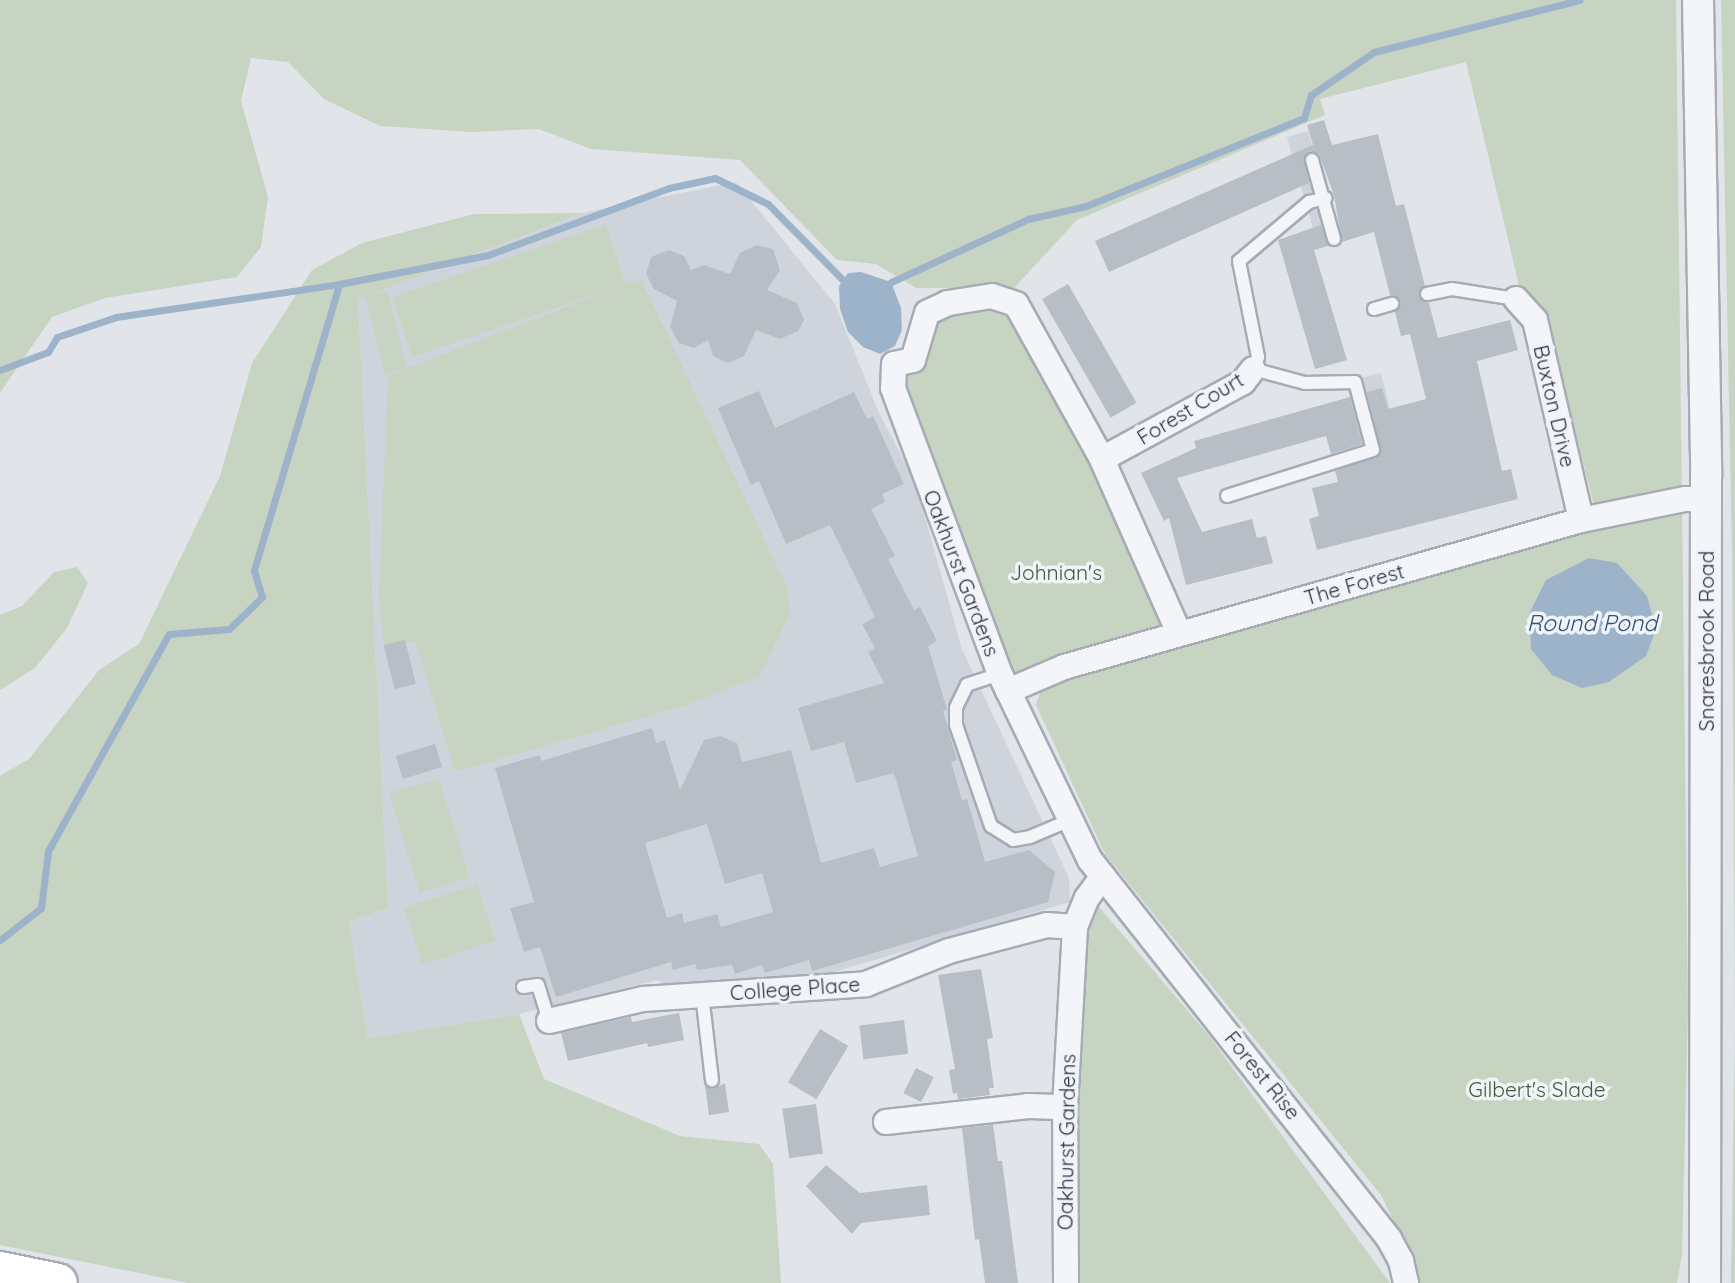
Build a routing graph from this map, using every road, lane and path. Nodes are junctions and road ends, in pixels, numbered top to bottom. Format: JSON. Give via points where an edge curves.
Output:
{"nodes":[{"id":1,"x":1698,"y":0,"type":"edge"},
{"id":2,"x":1312,"y":160,"type":"dead end"},
{"id":3,"x":1326,"y":198,"type":"junction"},
{"id":4,"x":1334,"y":239,"type":"dead end"},
{"id":5,"x":1427,"y":294,"type":"dead end"},
{"id":6,"x":1516,"y":299,"type":"joint"},
{"id":7,"x":1392,"y":303,"type":"dead end"},
{"id":8,"x":1374,"y":309,"type":"dead end"},
{"id":9,"x":1253,"y":369,"type":"junction"},
{"id":10,"x":1102,"y":459,"type":"junction"},
{"id":11,"x":1227,"y":496,"type":"dead end"},
{"id":12,"x":1706,"y":499,"type":"junction"},
{"id":13,"x":1581,"y":520,"type":"junction"},
{"id":14,"x":1179,"y":633,"type":"junction"},
{"id":15,"x":1004,"y":682,"type":"junction"},
{"id":16,"x":1070,"y":820,"type":"junction"},
{"id":17,"x":1103,"y":876,"type":"junction"},
{"id":18,"x":1075,"y":927,"type":"junction"},
{"id":19,"x":523,"y":987,"type":"dead end"},
{"id":20,"x":702,"y":994,"type":"junction"},
{"id":21,"x":548,"y":1021,"type":"joint"},
{"id":22,"x":712,"y":1080,"type":"dead end"},
{"id":23,"x":1065,"y":1107,"type":"junction"},
{"id":24,"x":886,"y":1122,"type":"dead end"},
{"id":25,"x":0,"y":1271,"type":"edge"},
{"id":26,"x":58,"y":1283,"type":"edge"},
{"id":27,"x":1066,"y":1283,"type":"edge"},
{"id":28,"x":1406,"y":1283,"type":"edge"},
{"id":29,"x":1705,"y":1283,"type":"edge"}],
"edges":[{"from":1,"to":12,"type":"street","name":"Snaresbrook Road"},
{"from":2,"to":3,"type":"lane"},
{"from":3,"to":4,"type":"lane"},
{"from":3,"to":9,"type":"lane","name":"Forest Court","via":[[1309,202],[1239,261],[1258,358]]},
{"from":5,"to":6,"type":"lane","via":[[1452,289]]},
{"from":6,"to":13,"type":"street","name":"Buxton Drive","via":[[1535,320]]},
{"from":7,"to":8,"type":"lane"},
{"from":9,"to":10,"type":"street","name":"Forest Court","via":[[1243,382]]},
{"from":9,"to":11,"type":"lane","via":[[1305,383],[1355,383],[1373,450]]},
{"from":10,"to":14,"type":"street","name":"Oakhurst Gardens"},
{"from":10,"to":15,"type":"street","name":"Oakhurst Gardens","via":[[1016,304],[1005,298],[948,303],[927,313],[913,360],[894,364],[893,388]]},
{"from":12,"to":13,"type":"street","name":"The Forest"},
{"from":12,"to":29,"type":"street","name":"Snaresbrook Road"},
{"from":13,"to":14,"type":"street","name":"The Forest"},
{"from":14,"to":15,"type":"street","name":"The Forest"},
{"from":15,"to":16,"type":"street","name":"Oakhurst Gardens"},
{"from":15,"to":16,"type":"lane","via":[[967,685],[956,708],[956,725],[990,826],[1013,839]]},
{"from":16,"to":17,"type":"street","name":"Oakhurst Gardens"},
{"from":17,"to":18,"type":"street","name":"Oakhurst Gardens"},
{"from":17,"to":28,"type":"street","name":"Forest Rise","via":[[1389,1239]]},
{"from":18,"to":20,"type":"street","name":"College Place","via":[[1047,925],[949,951],[866,984]]},
{"from":18,"to":23,"type":"street","name":"Oakhurst Gardens"},
{"from":19,"to":21,"type":"lane","via":[[538,985]]},
{"from":20,"to":21,"type":"street","name":"College Place","via":[[643,999]]},
{"from":20,"to":22,"type":"lane"},
{"from":23,"to":24,"type":"street","via":[[1028,1106]]},
{"from":23,"to":27,"type":"street","name":"Oakhurst Gardens"},
{"from":25,"to":26,"type":"main road"}]}
